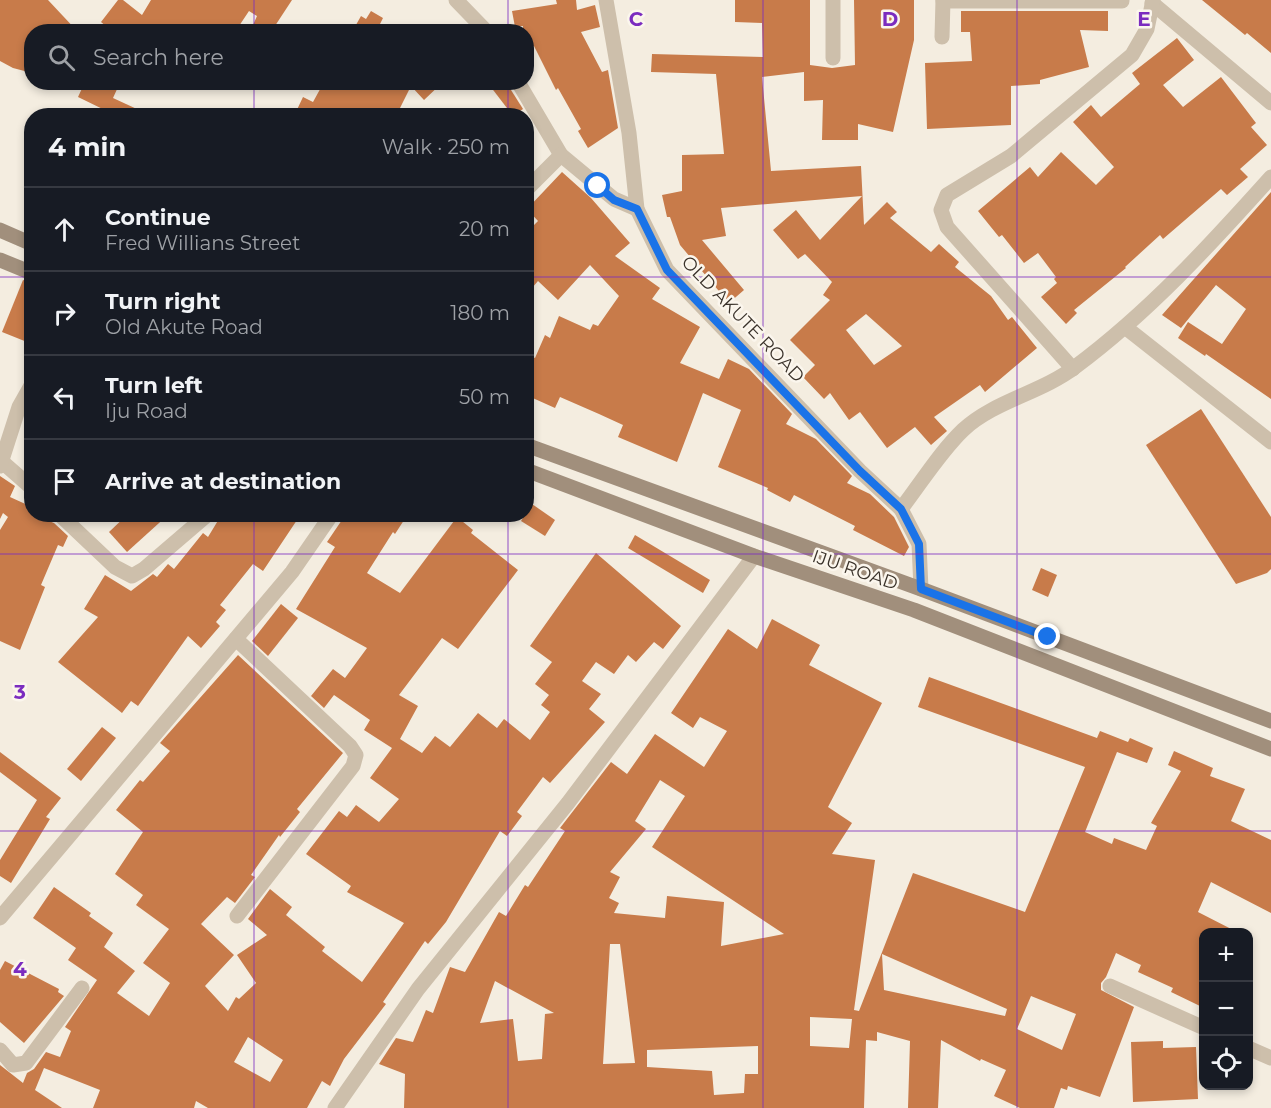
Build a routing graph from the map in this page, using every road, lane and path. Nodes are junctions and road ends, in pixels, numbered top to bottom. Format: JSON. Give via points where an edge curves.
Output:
{"nodes":[{"id":1,"x":456,"y":0,"type":"edge"},
{"id":2,"x":606,"y":0,"type":"edge"},
{"id":3,"x":833,"y":0,"type":"edge"},
{"id":4,"x":943,"y":1,"type":"edge"},
{"id":5,"x":1122,"y":1,"type":"edge"},
{"id":6,"x":1153,"y":2,"type":"edge"},
{"id":7,"x":479,"y":24,"type":"edge"},
{"id":8,"x":942,"y":38,"type":"dead end"},
{"id":9,"x":833,"y":58,"type":"dead end"},
{"id":10,"x":523,"y":90,"type":"edge"},
{"id":11,"x":1271,"y":103,"type":"edge"},
{"id":12,"x":534,"y":108,"type":"edge"},
{"id":13,"x":534,"y":109,"type":"edge"},
{"id":14,"x":561,"y":154,"type":"junction"},
{"id":15,"x":1271,"y":177,"type":"edge"},
{"id":16,"x":534,"y":182,"type":"edge"},
{"id":17,"x":637,"y":209,"type":"junction"},
{"id":18,"x":0,"y":230,"type":"edge"},
{"id":19,"x":24,"y":240,"type":"edge"},
{"id":20,"x":0,"y":260,"type":"edge"},
{"id":21,"x":24,"y":270,"type":"edge"},
{"id":22,"x":1125,"y":327,"type":"junction"},
{"id":23,"x":1073,"y":369,"type":"junction"},
{"id":24,"x":24,"y":398,"type":"edge"},
{"id":25,"x":1271,"y":442,"type":"edge"},
{"id":26,"x":534,"y":449,"type":"edge"},
{"id":27,"x":1,"y":462,"type":"edge"},
{"id":28,"x":534,"y":473,"type":"edge"},
{"id":29,"x":24,"y":481,"type":"edge"},
{"id":30,"x":901,"y":509,"type":"junction"},
{"id":31,"x":68,"y":522,"type":"edge"},
{"id":32,"x":199,"y":522,"type":"edge"},
{"id":33,"x":326,"y":522,"type":"edge"},
{"id":34,"x":754,"y":556,"type":"junction"},
{"id":35,"x":921,"y":589,"type":"junction"},
{"id":36,"x":236,"y":639,"type":"junction"},
{"id":37,"x":1271,"y":721,"type":"edge"},
{"id":38,"x":1271,"y":749,"type":"edge"},
{"id":39,"x":237,"y":916,"type":"dead end"},
{"id":40,"x":0,"y":918,"type":"edge"},
{"id":41,"x":1110,"y":986,"type":"dead end"},
{"id":42,"x":82,"y":988,"type":"dead end"},
{"id":43,"x":1199,"y":1026,"type":"edge"},
{"id":44,"x":0,"y":1050,"type":"edge"},
{"id":45,"x":1253,"y":1050,"type":"edge"},
{"id":46,"x":1271,"y":1058,"type":"edge"},
{"id":47,"x":335,"y":1108,"type":"edge"}],
"edges":[{"from":1,"to":7,"type":"street"},
{"from":2,"to":17,"type":"street","name":"OLD AKUTE ROAD","via":[[629,133]]},
{"from":3,"to":9,"type":"street"},
{"from":4,"to":5,"type":"street"},
{"from":4,"to":8,"type":"street"},
{"from":6,"to":11,"type":"street"},
{"from":6,"to":23,"type":"street","via":[[1147,29],[1132,55],[1011,156],[947,195],[941,210],[947,227]]},
{"from":10,"to":12,"type":"street"},
{"from":13,"to":14,"type":"street"},
{"from":14,"to":16,"type":"street"},
{"from":14,"to":17,"type":"street","via":[[614,200]]},
{"from":15,"to":22,"type":"street","via":[[1188,269]]},
{"from":17,"to":30,"type":"street","name":"OLD AKUTE ROAD","via":[[667,270]]},
{"from":18,"to":19,"type":"main road"},
{"from":20,"to":21,"type":"main road"},
{"from":22,"to":23,"type":"street"},
{"from":22,"to":25,"type":"street"},
{"from":23,"to":30,"type":"street","via":[[964,429]]},
{"from":24,"to":27,"type":"street"},
{"from":26,"to":35,"type":"main road","name":"IJU ROAD"},
{"from":27,"to":29,"type":"street"},
{"from":28,"to":34,"type":"main road","name":"IJU ROAD"},
{"from":30,"to":35,"type":"street","name":"OLD AKUTE ROAD","via":[[919,544]]},
{"from":31,"to":32,"type":"street","via":[[115,567],[132,576]]},
{"from":33,"to":36,"type":"street","via":[[292,572]]},
{"from":34,"to":38,"type":"main road","name":"IJU ROAD","via":[[914,610]]},
{"from":34,"to":47,"type":"street","via":[[568,803],[418,989]]},
{"from":35,"to":37,"type":"main road","name":"IJU ROAD"},
{"from":36,"to":39,"type":"street","via":[[356,755],[353,766]]},
{"from":36,"to":40,"type":"street"},
{"from":41,"to":43,"type":"street"},
{"from":42,"to":44,"type":"street","via":[[26,1063],[13,1065]]},
{"from":45,"to":46,"type":"street"}]}
